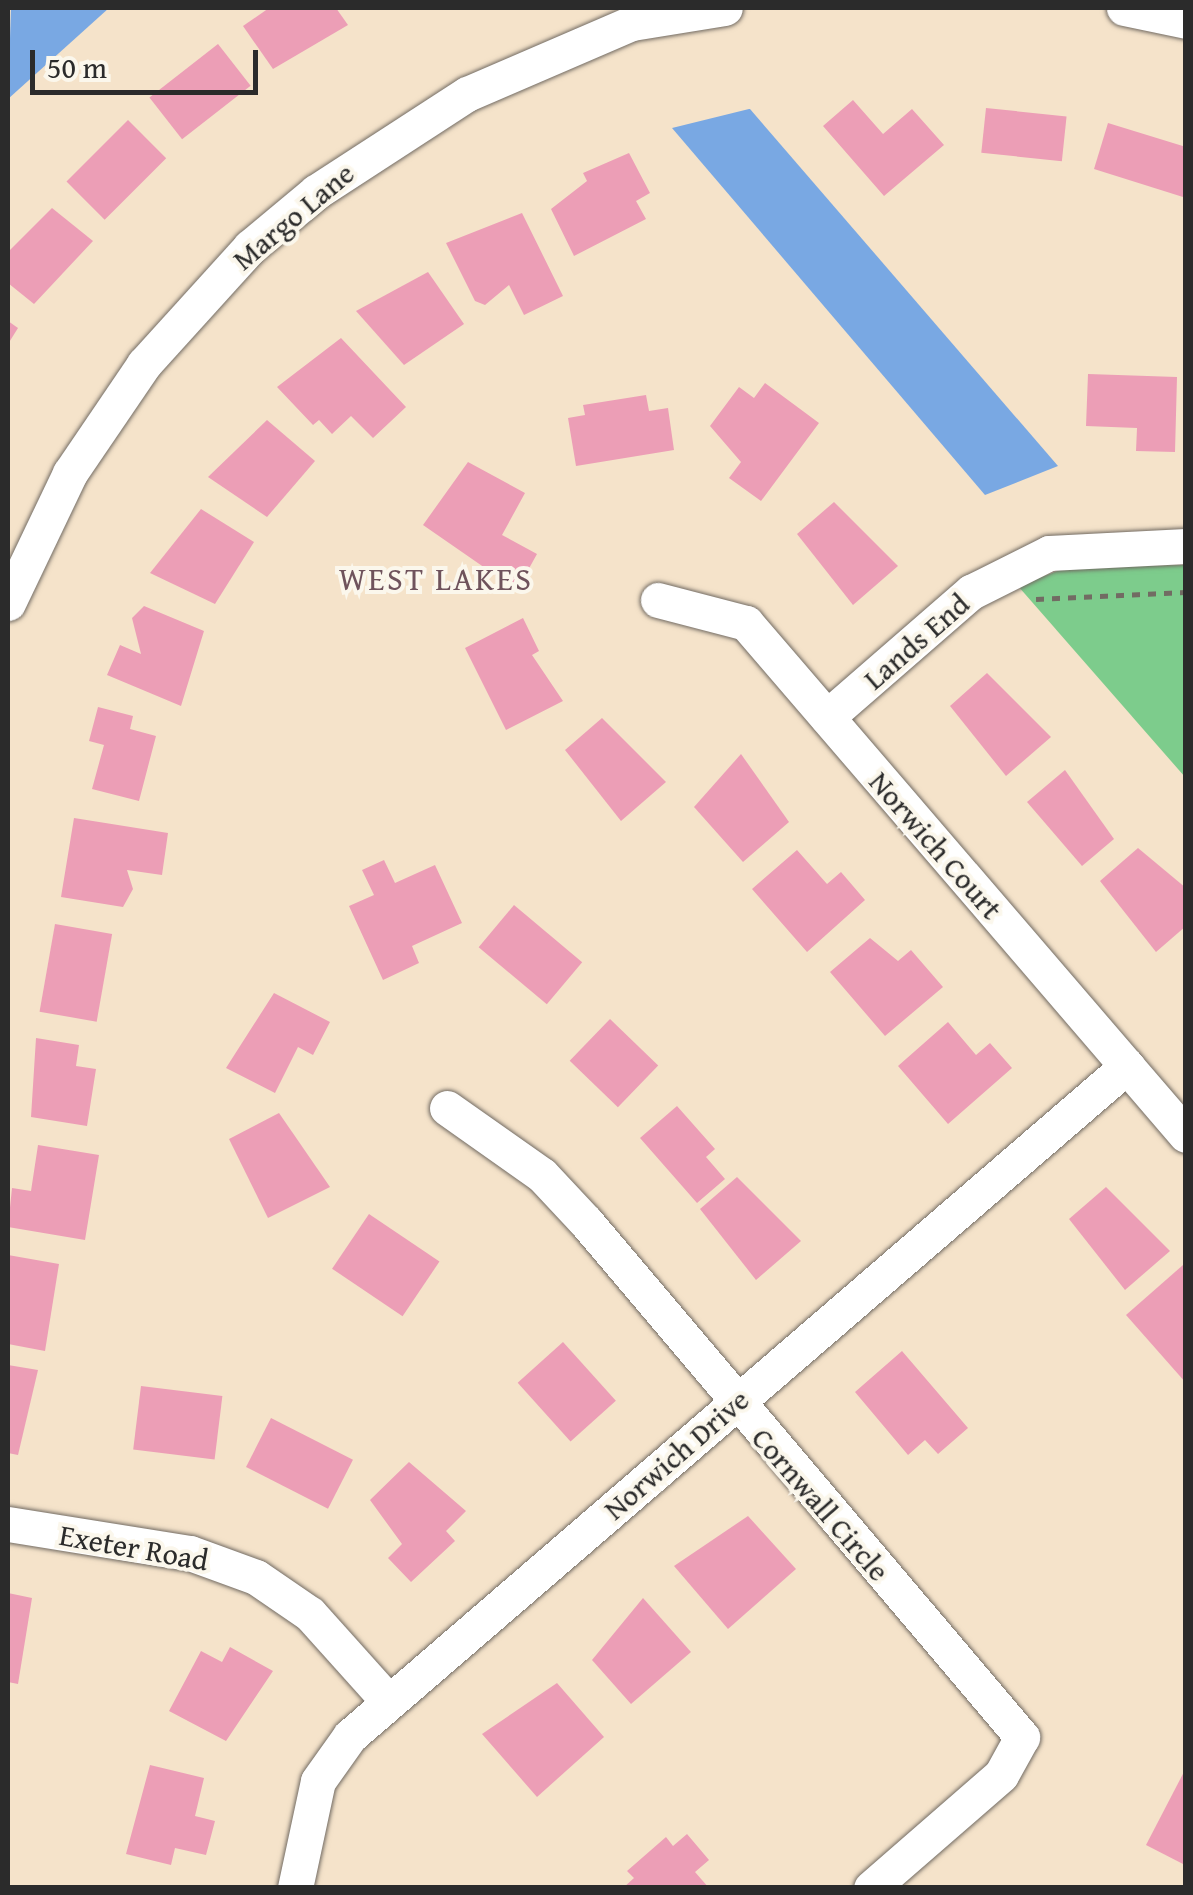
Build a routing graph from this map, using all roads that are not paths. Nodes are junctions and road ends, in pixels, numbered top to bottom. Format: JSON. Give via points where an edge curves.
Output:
{"nodes":[{"id":1,"x":724,"y":8,"type":"edge"},
{"id":2,"x":1124,"y":8,"type":"edge"},
{"id":3,"x":1186,"y":21,"type":"edge"},
{"id":4,"x":1186,"y":546,"type":"edge"},
{"id":5,"x":658,"y":600,"type":"dead end"},
{"id":6,"x":8,"y":603,"type":"edge"},
{"id":7,"x":826,"y":718,"type":"junction"},
{"id":8,"x":1127,"y":1066,"type":"junction"},
{"id":9,"x":448,"y":1108,"type":"dead end"},
{"id":10,"x":1186,"y":1135,"type":"edge"},
{"id":11,"x":735,"y":1404,"type":"junction"},
{"id":12,"x":8,"y":1524,"type":"edge"},
{"id":13,"x":388,"y":1700,"type":"junction"},
{"id":14,"x":295,"y":1888,"type":"edge"},
{"id":15,"x":871,"y":1888,"type":"edge"}],
"edges":[{"from":1,"to":6,"type":"street","name":"Margo Lane","via":[[632,23],[467,94],[387,141],[250,247],[144,364],[96,432]]},
{"from":2,"to":3,"type":"street"},
{"from":4,"to":7,"type":"street","name":"Lands End","via":[[1049,553],[971,592]]},
{"from":5,"to":7,"type":"street","name":"Norwich Court","via":[[746,624]]},
{"from":7,"to":8,"type":"street","name":"Norwich Court"},
{"from":8,"to":10,"type":"street","name":"Norwich Court"},
{"from":8,"to":11,"type":"street","name":"Norwich Drive"},
{"from":9,"to":11,"type":"street","name":"Cornwall Circle","via":[[542,1175]]},
{"from":11,"to":13,"type":"street","name":"Norwich Drive"},
{"from":11,"to":15,"type":"street","name":"Cornwall Circle","via":[[1022,1737],[1001,1775]]},
{"from":12,"to":13,"type":"street","name":"Exeter Road","via":[[190,1553],[256,1577],[310,1614]]},
{"from":13,"to":14,"type":"street","name":"Norwich Drive","via":[[324,1768]]}]}
